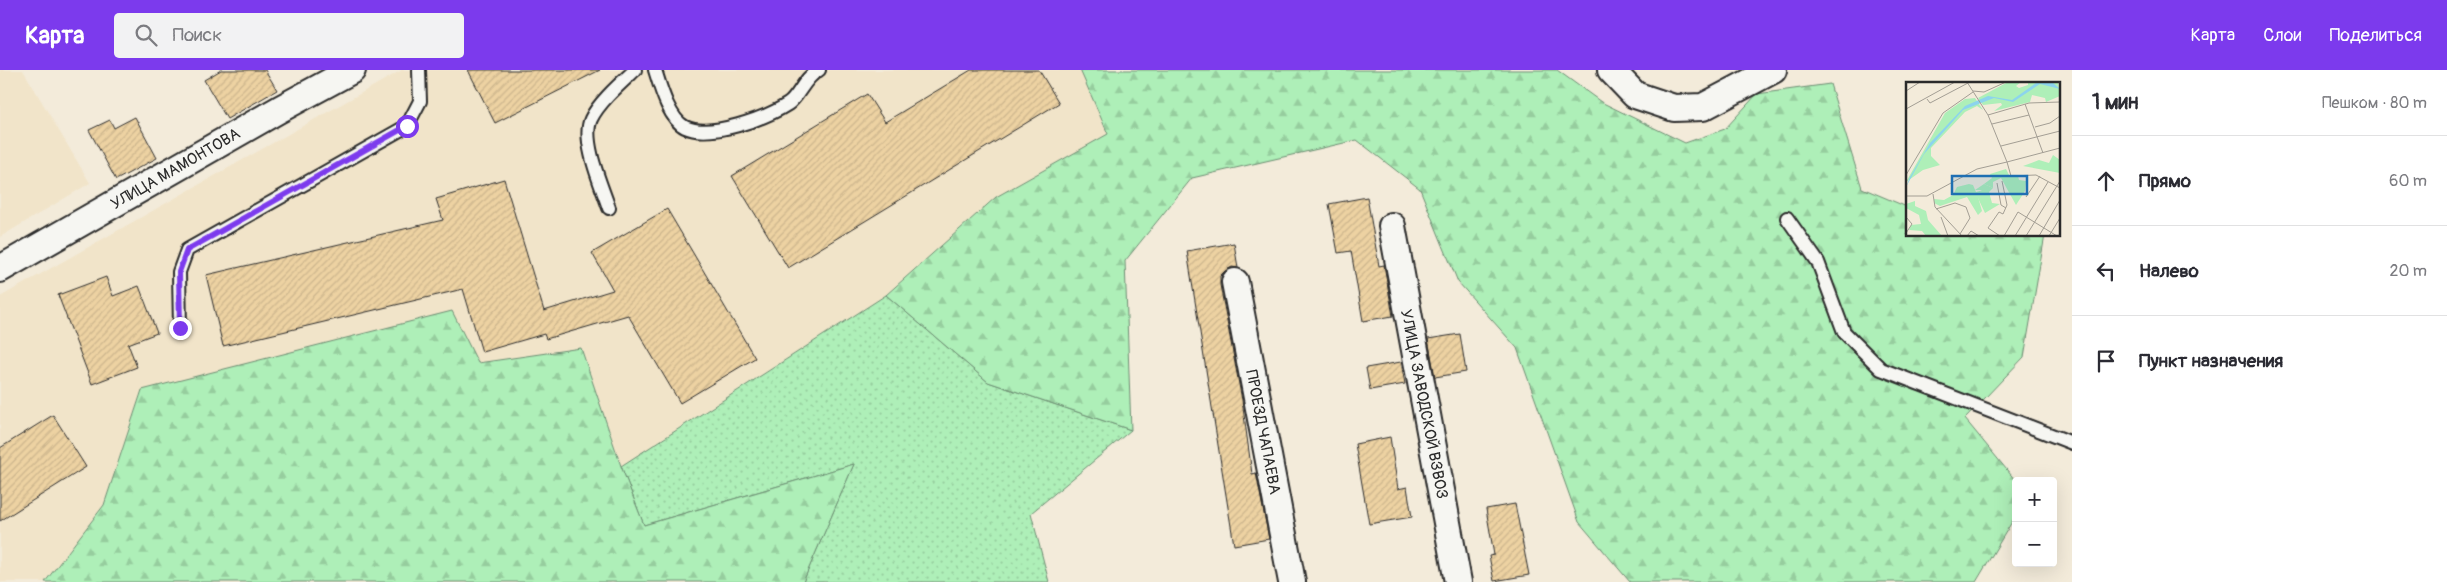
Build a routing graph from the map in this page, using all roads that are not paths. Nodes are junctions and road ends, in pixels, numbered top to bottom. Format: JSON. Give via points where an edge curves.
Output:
{"nodes":[{"id":1,"x":352,"y":70,"type":"edge"},
{"id":2,"x":418,"y":70,"type":"edge"},
{"id":3,"x":635,"y":70,"type":"edge"},
{"id":4,"x":655,"y":70,"type":"edge"},
{"id":5,"x":819,"y":70,"type":"edge"},
{"id":6,"x":1611,"y":70,"type":"edge"},
{"id":7,"x":1773,"y":70,"type":"edge"},
{"id":8,"x":609,"y":208,"type":"dead end"},
{"id":9,"x":1787,"y":218,"type":"dead end"},
{"id":10,"x":1392,"y":226,"type":"dead end"},
{"id":11,"x":0,"y":268,"type":"edge"},
{"id":12,"x":1235,"y":282,"type":"dead end"},
{"id":13,"x":180,"y":328,"type":"dead end"},
{"id":14,"x":2072,"y":443,"type":"edge"},
{"id":15,"x":1292,"y":582,"type":"edge"},
{"id":16,"x":1458,"y":582,"type":"edge"}],
"edges":[{"from":1,"to":11,"type":"street","name":"УЛИЦА МАМОНТОВА"},
{"from":2,"to":13,"type":"lane","via":[[420,101],[407,126],[187,250],[179,272]]},
{"from":3,"to":8,"type":"lane","via":[[614,89],[590,120],[589,148]]},
{"from":4,"to":5,"type":"lane","via":[[669,108],[684,127],[708,131],[730,129],[790,103]]},
{"from":6,"to":7,"type":"street","via":[[1635,95],[1674,108],[1703,107]]},
{"from":9,"to":14,"type":"lane","via":[[1818,262],[1844,332],[1881,369]]},
{"from":10,"to":16,"type":"street","name":"УЛИЦА ЗАВОДСКОЙ ВЗВОЗ"},
{"from":12,"to":15,"type":"street","name":"ПРОЕЗД ЧАПАЕВА"}]}
